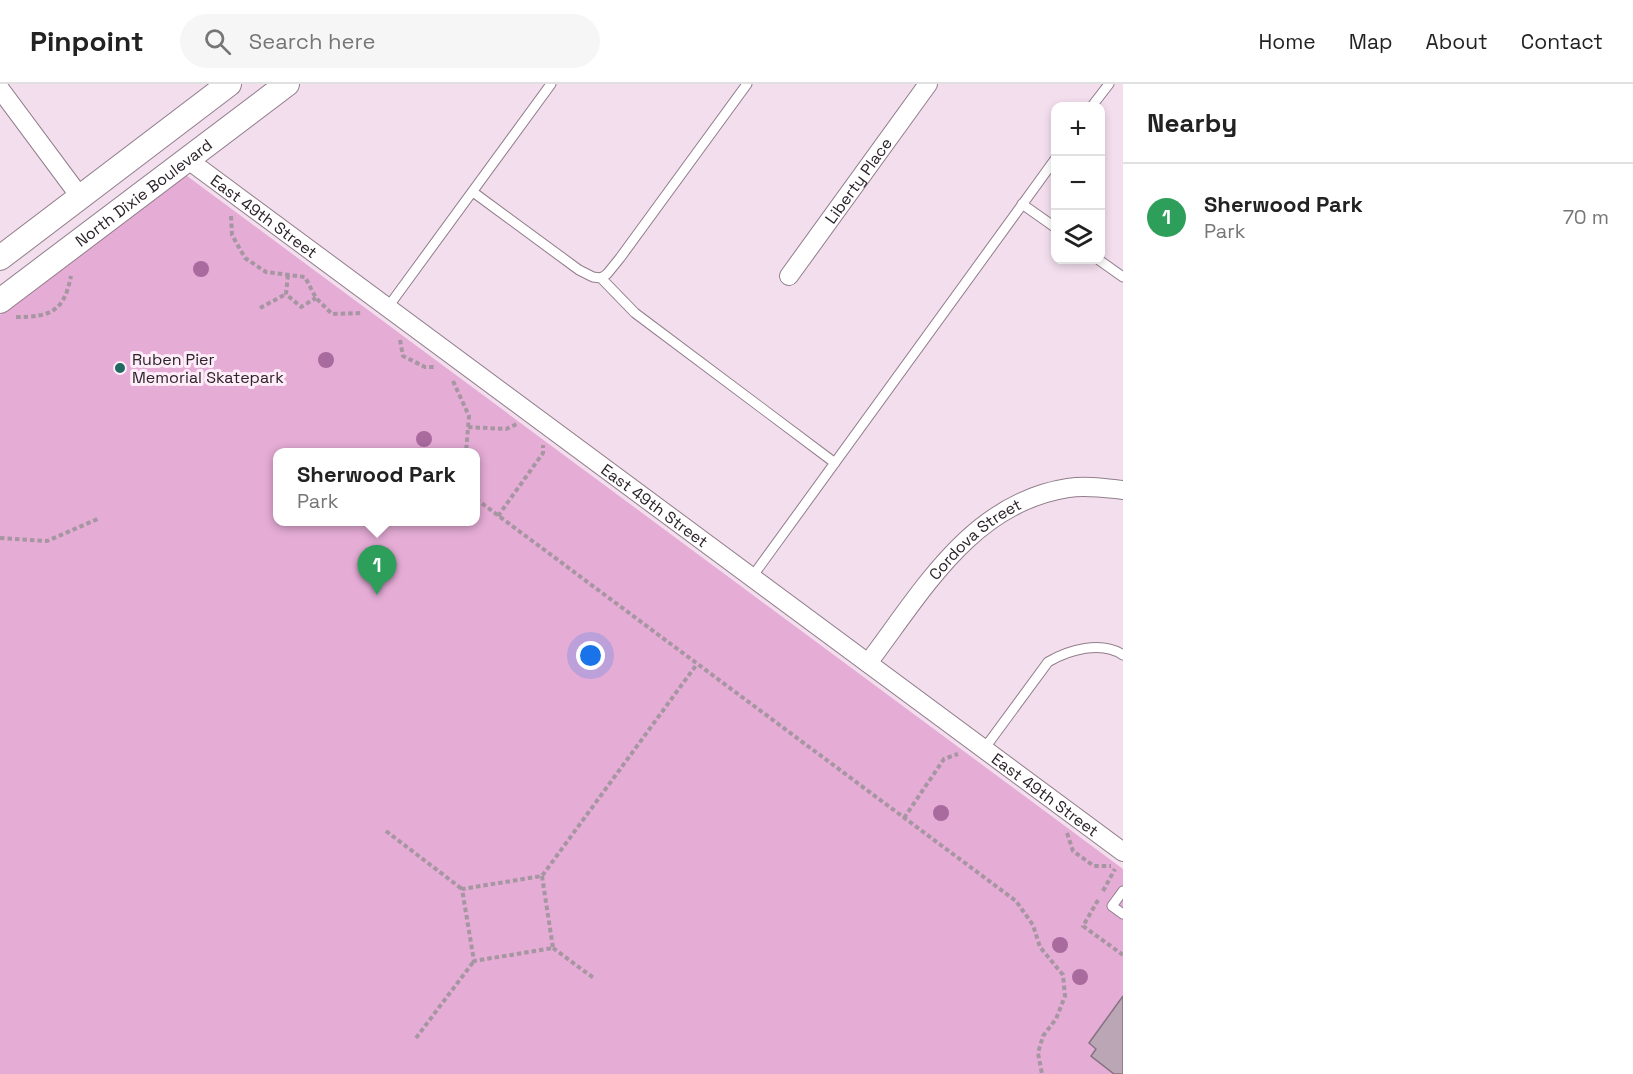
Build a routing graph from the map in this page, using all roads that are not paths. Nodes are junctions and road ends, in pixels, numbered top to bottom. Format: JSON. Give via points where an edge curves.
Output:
{"nodes":[{"id":1,"x":229,"y":84,"type":"edge"},
{"id":2,"x":287,"y":84,"type":"edge"},
{"id":3,"x":551,"y":84,"type":"edge"},
{"id":4,"x":747,"y":84,"type":"edge"},
{"id":5,"x":928,"y":84,"type":"edge"},
{"id":6,"x":1109,"y":84,"type":"edge"},
{"id":7,"x":0,"y":89,"type":"edge"},
{"id":8,"x":1095,"y":102,"type":"edge"},
{"id":9,"x":187,"y":159,"type":"junction"},
{"id":10,"x":1051,"y":165,"type":"edge"},
{"id":11,"x":473,"y":192,"type":"junction"},
{"id":12,"x":81,"y":198,"type":"junction"},
{"id":13,"x":1022,"y":204,"type":"junction"},
{"id":14,"x":1051,"y":224,"type":"edge"},
{"id":15,"x":0,"y":258,"type":"edge"},
{"id":16,"x":1105,"y":264,"type":"edge"},
{"id":17,"x":789,"y":276,"type":"dead end"},
{"id":18,"x":1123,"y":277,"type":"edge"},
{"id":19,"x":601,"y":278,"type":"junction"},
{"id":20,"x":5,"y":309,"type":"edge"},
{"id":21,"x":381,"y":310,"type":"junction"},
{"id":22,"x":835,"y":463,"type":"junction"},
{"id":23,"x":1123,"y":490,"type":"edge"},
{"id":24,"x":752,"y":578,"type":"junction"},
{"id":25,"x":1123,"y":655,"type":"edge"},
{"id":26,"x":868,"y":663,"type":"junction"},
{"id":27,"x":984,"y":749,"type":"junction"},
{"id":28,"x":1123,"y":852,"type":"edge"},
{"id":29,"x":1123,"y":891,"type":"edge"},
{"id":30,"x":1123,"y":914,"type":"edge"}],
"edges":[{"from":1,"to":12,"type":"main road","name":"North Dixie Boulevard"},
{"from":2,"to":9,"type":"main road","name":"North Dixie Boulevard"},
{"from":3,"to":11,"type":"lane"},
{"from":4,"to":19,"type":"lane","via":[[620,258]]},
{"from":5,"to":17,"type":"street","name":"Liberty Place"},
{"from":6,"to":8,"type":"lane"},
{"from":7,"to":12,"type":"street"},
{"from":9,"to":20,"type":"main road","name":"North Dixie Boulevard"},
{"from":9,"to":21,"type":"street","name":"East 49th Street"},
{"from":10,"to":13,"type":"lane"},
{"from":11,"to":19,"type":"lane","via":[[579,270]]},
{"from":11,"to":21,"type":"lane"},
{"from":12,"to":15,"type":"main road","name":"North Dixie Boulevard"},
{"from":13,"to":14,"type":"lane"},
{"from":13,"to":22,"type":"lane"},
{"from":16,"to":18,"type":"lane"},
{"from":19,"to":22,"type":"lane","via":[[635,313]]},
{"from":21,"to":24,"type":"street","name":"East 49th Street"},
{"from":22,"to":24,"type":"lane"},
{"from":23,"to":26,"type":"street","name":"Cordova Street","via":[[1070,488],[1043,493],[987,521],[941,566]]},
{"from":24,"to":26,"type":"street","name":"East 49th Street"},
{"from":25,"to":27,"type":"lane","via":[[1111,648],[1078,650],[1048,662]]},
{"from":26,"to":27,"type":"street","name":"East 49th Street"},
{"from":27,"to":28,"type":"street","name":"East 49th Street"},
{"from":29,"to":30,"type":"lane","via":[[1112,906]]}]}
